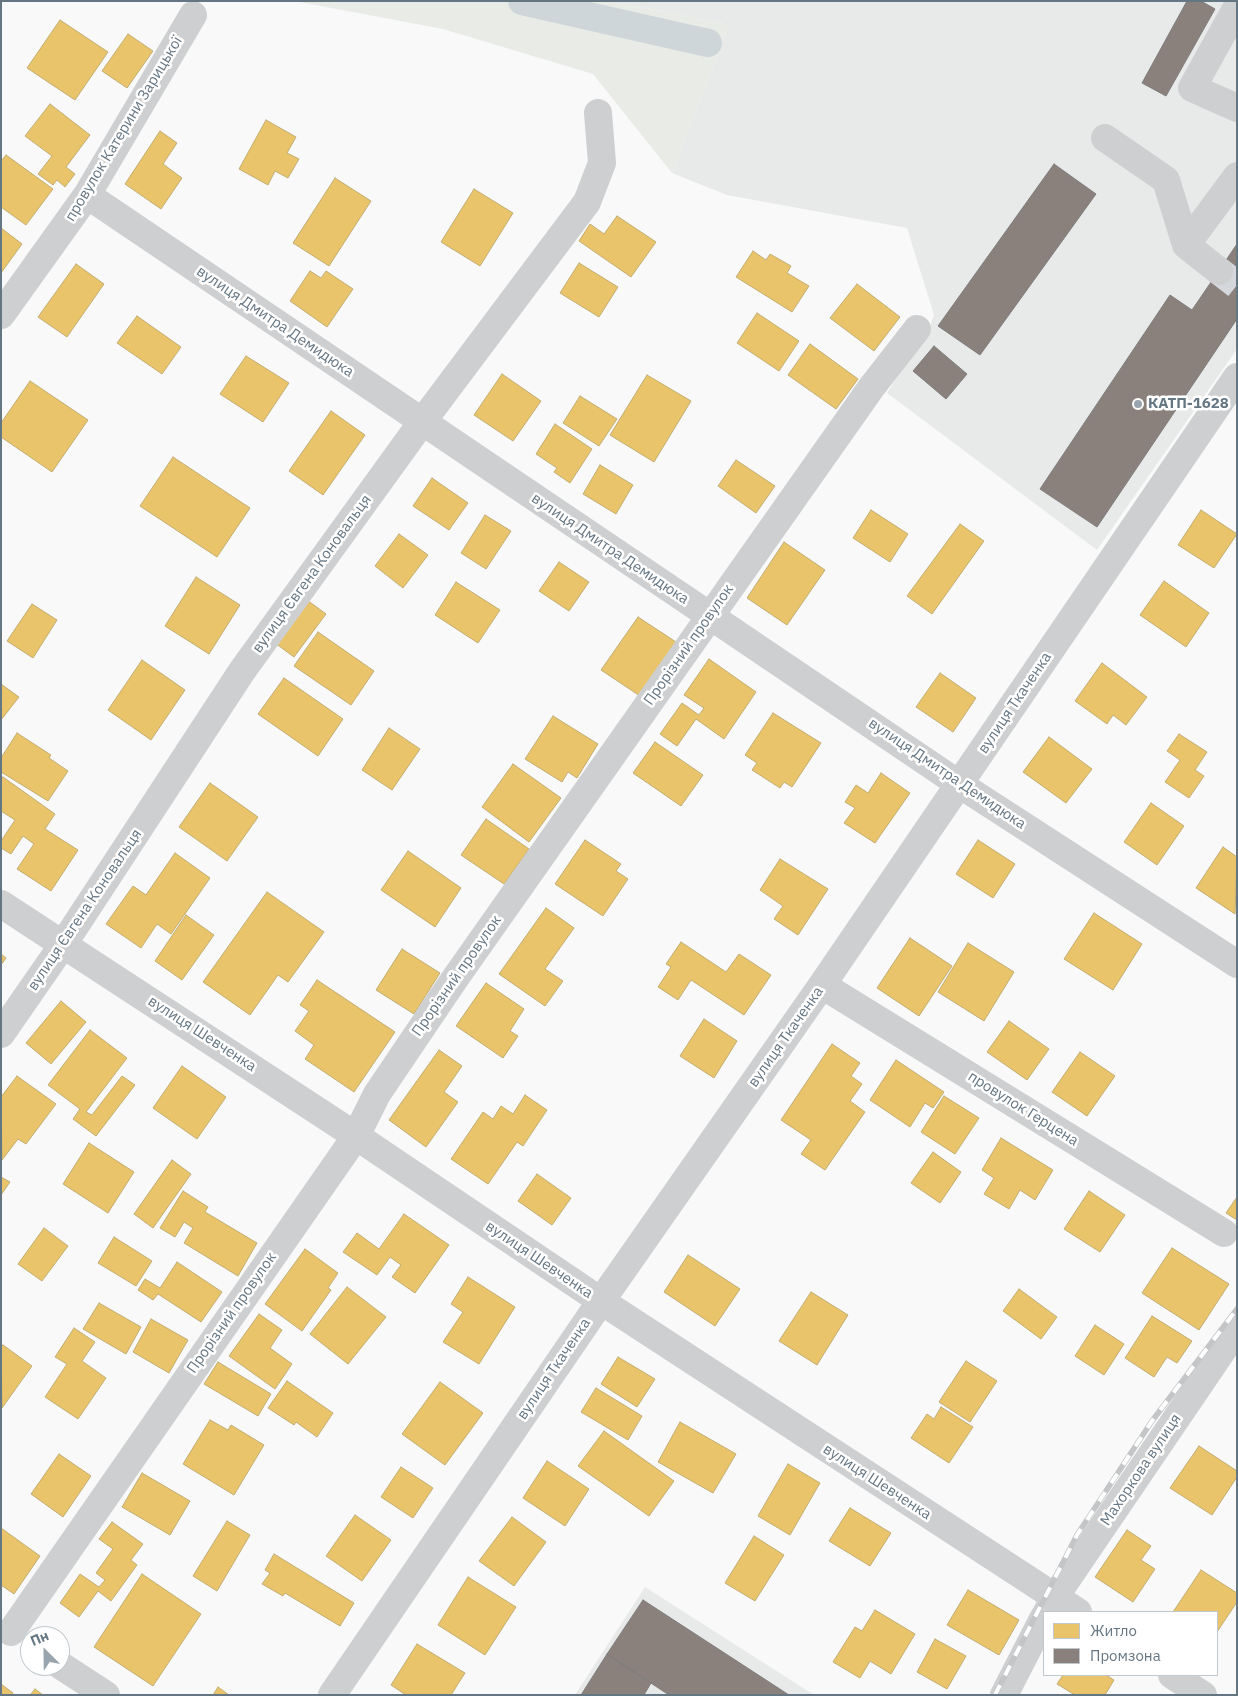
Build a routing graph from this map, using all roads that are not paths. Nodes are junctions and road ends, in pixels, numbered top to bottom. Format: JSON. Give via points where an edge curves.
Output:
{"nodes":[{"id":1,"x":1237,"y":7,"type":"edge"},
{"id":2,"x":193,"y":15,"type":"dead end"},
{"id":3,"x":1237,"y":108,"type":"edge"},
{"id":4,"x":598,"y":113,"type":"dead end"},
{"id":5,"x":1105,"y":138,"type":"dead end"},
{"id":6,"x":1237,"y":176,"type":"edge"},
{"id":7,"x":87,"y":195,"type":"junction"},
{"id":8,"x":1186,"y":245,"type":"junction"},
{"id":9,"x":1219,"y":270,"type":"tunnel mouth"},
{"id":10,"x":1,"y":315,"type":"edge"},
{"id":11,"x":917,"y":329,"type":"dead end"},
{"id":12,"x":1237,"y":377,"type":"edge"},
{"id":13,"x":422,"y":422,"type":"junction"},
{"id":14,"x":710,"y":616,"type":"junction"},
{"id":15,"x":959,"y":784,"type":"junction"},
{"id":16,"x":1,"y":904,"type":"edge"},
{"id":17,"x":64,"y":943,"type":"junction"},
{"id":18,"x":1237,"y":964,"type":"edge"},
{"id":19,"x":822,"y":985,"type":"junction"},
{"id":20,"x":1,"y":1034,"type":"edge"},
{"id":21,"x":356,"y":1136,"type":"junction"},
{"id":22,"x":1224,"y":1233,"type":"dead end"},
{"id":23,"x":600,"y":1301,"type":"junction"},
{"id":24,"x":1237,"y":1329,"type":"edge"},
{"id":25,"x":1048,"y":1609,"type":"edge"},
{"id":26,"x":1068,"y":1611,"type":"edge"},
{"id":27,"x":1043,"y":1619,"type":"edge"},
{"id":28,"x":14,"y":1634,"type":"edge"},
{"id":29,"x":70,"y":1672,"type":"edge"},
{"id":30,"x":1174,"y":1676,"type":"edge"},
{"id":31,"x":106,"y":1695,"type":"edge"},
{"id":32,"x":332,"y":1695,"type":"edge"},
{"id":33,"x":1004,"y":1695,"type":"edge"},
{"id":34,"x":1203,"y":1695,"type":"edge"}],
"edges":[{"from":1,"to":3,"type":"street","via":[[1192,88]]},
{"from":2,"to":7,"type":"street","name":"провулок Катерини Зарицької"},
{"from":4,"to":13,"type":"street","name":"вулиця Євгена Коновальця","via":[[602,163],[587,202]]},
{"from":5,"to":8,"type":"street","via":[[1166,180]]},
{"from":6,"to":8,"type":"street"},
{"from":7,"to":10,"type":"street","name":"провулок Катерини Зарицької"},
{"from":7,"to":13,"type":"street","name":"вулиця Дмитра Демидюка"},
{"from":8,"to":9,"type":"street"},
{"from":11,"to":14,"type":"street","name":"Прорізний провулок","via":[[870,388]]},
{"from":12,"to":15,"type":"street","name":"вулиця Ткаченка"},
{"from":13,"to":14,"type":"street","name":"вулиця Дмитра Демидюка"},
{"from":13,"to":17,"type":"street","name":"вулиця Євгена Коновальця","via":[[242,672]]},
{"from":14,"to":15,"type":"street","name":"вулиця Дмитра Демидюка"},
{"from":14,"to":21,"type":"street","name":"Прорізний провулок","via":[[456,977],[377,1094]]},
{"from":15,"to":18,"type":"street","name":"вулиця Дмитра Демидюка"},
{"from":15,"to":19,"type":"street","name":"вулиця Ткаченка"},
{"from":16,"to":17,"type":"street","name":"вулиця Шевченка"},
{"from":17,"to":20,"type":"street","name":"вулиця Євгена Коновальця"},
{"from":17,"to":21,"type":"street","name":"вулиця Шевченка"},
{"from":19,"to":22,"type":"street","name":"провулок Герцена"},
{"from":19,"to":23,"type":"street","name":"вулиця Ткаченка"},
{"from":21,"to":23,"type":"street","name":"вулиця Шевченка"},
{"from":21,"to":28,"type":"street","name":"Прорізний провулок"},
{"from":23,"to":25,"type":"street","name":"вулиця Шевченка"},
{"from":23,"to":32,"type":"street","name":"вулиця Ткаченка"},
{"from":24,"to":25,"type":"street","name":"Махоркова вулиця"},
{"from":25,"to":26,"type":"street","name":"вулиця Шевченка"},
{"from":27,"to":33,"type":"street","name":"Махоркова вулиця"},
{"from":29,"to":31,"type":"street"},
{"from":30,"to":34,"type":"street"}]}
